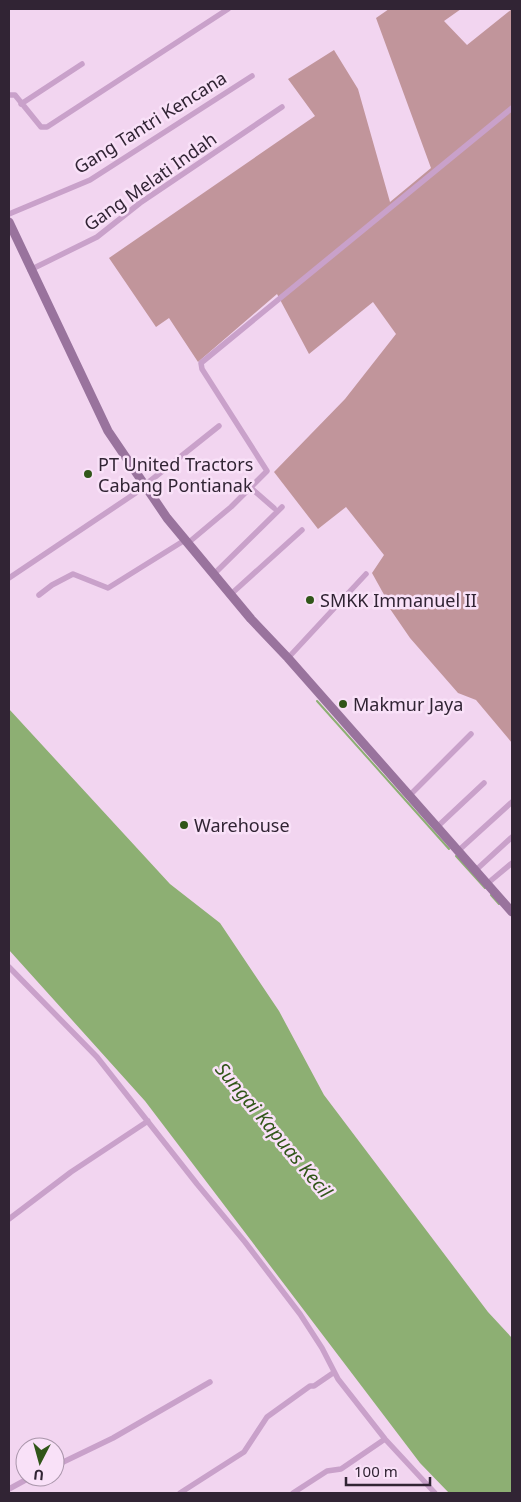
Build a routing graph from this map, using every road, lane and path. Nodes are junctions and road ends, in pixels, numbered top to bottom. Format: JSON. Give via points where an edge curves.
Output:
{"nodes":[{"id":1,"x":228,"y":9,"type":"edge"},
{"id":2,"x":82,"y":64,"type":"dead end"},
{"id":3,"x":252,"y":76,"type":"dead end"},
{"id":4,"x":9,"y":95,"type":"edge"},
{"id":5,"x":21,"y":104,"type":"junction"},
{"id":6,"x":282,"y":107,"type":"dead end"},
{"id":7,"x":512,"y":108,"type":"edge"},
{"id":8,"x":9,"y":214,"type":"edge"},
{"id":9,"x":9,"y":222,"type":"edge"},
{"id":10,"x":30,"y":270,"type":"junction"},
{"id":11,"x":220,"y":426,"type":"dead end"},
{"id":12,"x":145,"y":486,"type":"junction"},
{"id":13,"x":251,"y":488,"type":"junction"},
{"id":14,"x":282,"y":507,"type":"dead end"},
{"id":15,"x":274,"y":508,"type":"dead end"},
{"id":16,"x":302,"y":530,"type":"dead end"},
{"id":17,"x":187,"y":542,"type":"junction"},
{"id":18,"x":366,"y":574,"type":"dead end"},
{"id":19,"x":213,"y":575,"type":"junction"},
{"id":20,"x":9,"y":578,"type":"edge"},
{"id":21,"x":39,"y":595,"type":"dead end"},
{"id":22,"x":230,"y":595,"type":"junction"},
{"id":23,"x":288,"y":658,"type":"junction"},
{"id":24,"x":472,"y":734,"type":"dead end"},
{"id":25,"x":484,"y":783,"type":"dead end"},
{"id":26,"x":409,"y":796,"type":"junction"},
{"id":27,"x":512,"y":802,"type":"edge"},
{"id":28,"x":437,"y":827,"type":"junction"},
{"id":29,"x":512,"y":837,"type":"edge"},
{"id":30,"x":458,"y":851,"type":"junction"},
{"id":31,"x":512,"y":863,"type":"edge"},
{"id":32,"x":476,"y":870,"type":"junction"},
{"id":33,"x":488,"y":883,"type":"junction"},
{"id":34,"x":512,"y":912,"type":"edge"},
{"id":35,"x":9,"y":967,"type":"edge"},
{"id":36,"x":148,"y":1121,"type":"junction"},
{"id":37,"x":9,"y":1219,"type":"edge"},
{"id":38,"x":334,"y":1372,"type":"junction"},
{"id":39,"x":210,"y":1382,"type":"dead end"},
{"id":40,"x":385,"y":1439,"type":"junction"},
{"id":41,"x":65,"y":1461,"type":"edge"},
{"id":42,"x":180,"y":1493,"type":"edge"},
{"id":43,"x":293,"y":1493,"type":"edge"},
{"id":44,"x":435,"y":1493,"type":"edge"}],
"edges":[{"from":1,"to":5,"type":"street","via":[[47,127],[40,126]]},
{"from":2,"to":5,"type":"street"},
{"from":3,"to":8,"type":"street","name":"Gang Tantri Kencana","via":[[90,180]]},
{"from":4,"to":5,"type":"street","via":[[15,95]]},
{"from":6,"to":10,"type":"street","name":"Gang Melati Indah","via":[[140,203],[97,237]]},
{"from":7,"to":13,"type":"street","via":[[201,363],[267,471]]},
{"from":9,"to":10,"type":"main road"},
{"from":10,"to":12,"type":"main road","via":[[99,415]]},
{"from":11,"to":12,"type":"street"},
{"from":12,"to":17,"type":"main road"},
{"from":12,"to":20,"type":"street"},
{"from":13,"to":15,"type":"street"},
{"from":13,"to":17,"type":"street"},
{"from":14,"to":19,"type":"street"},
{"from":16,"to":22,"type":"street"},
{"from":17,"to":19,"type":"main road"},
{"from":17,"to":21,"type":"street","via":[[108,588],[73,574],[52,584]]},
{"from":18,"to":23,"type":"street"},
{"from":19,"to":22,"type":"main road"},
{"from":22,"to":23,"type":"main road"},
{"from":23,"to":26,"type":"main road"},
{"from":24,"to":26,"type":"street"},
{"from":25,"to":28,"type":"street"},
{"from":26,"to":28,"type":"main road"},
{"from":27,"to":30,"type":"street"},
{"from":28,"to":30,"type":"main road"},
{"from":29,"to":32,"type":"street"},
{"from":30,"to":32,"type":"main road"},
{"from":31,"to":33,"type":"street"},
{"from":32,"to":33,"type":"main road"},
{"from":33,"to":34,"type":"main road"},
{"from":35,"to":36,"type":"street","via":[[85,1043]]},
{"from":36,"to":37,"type":"street","via":[[70,1172]]},
{"from":36,"to":38,"type":"street","via":[[300,1314]]},
{"from":38,"to":40,"type":"street"},
{"from":38,"to":42,"type":"street","via":[[267,1417],[244,1452]]},
{"from":39,"to":41,"type":"street"},
{"from":40,"to":43,"type":"street","via":[[341,1469],[327,1471]]},
{"from":40,"to":44,"type":"street"}]}
